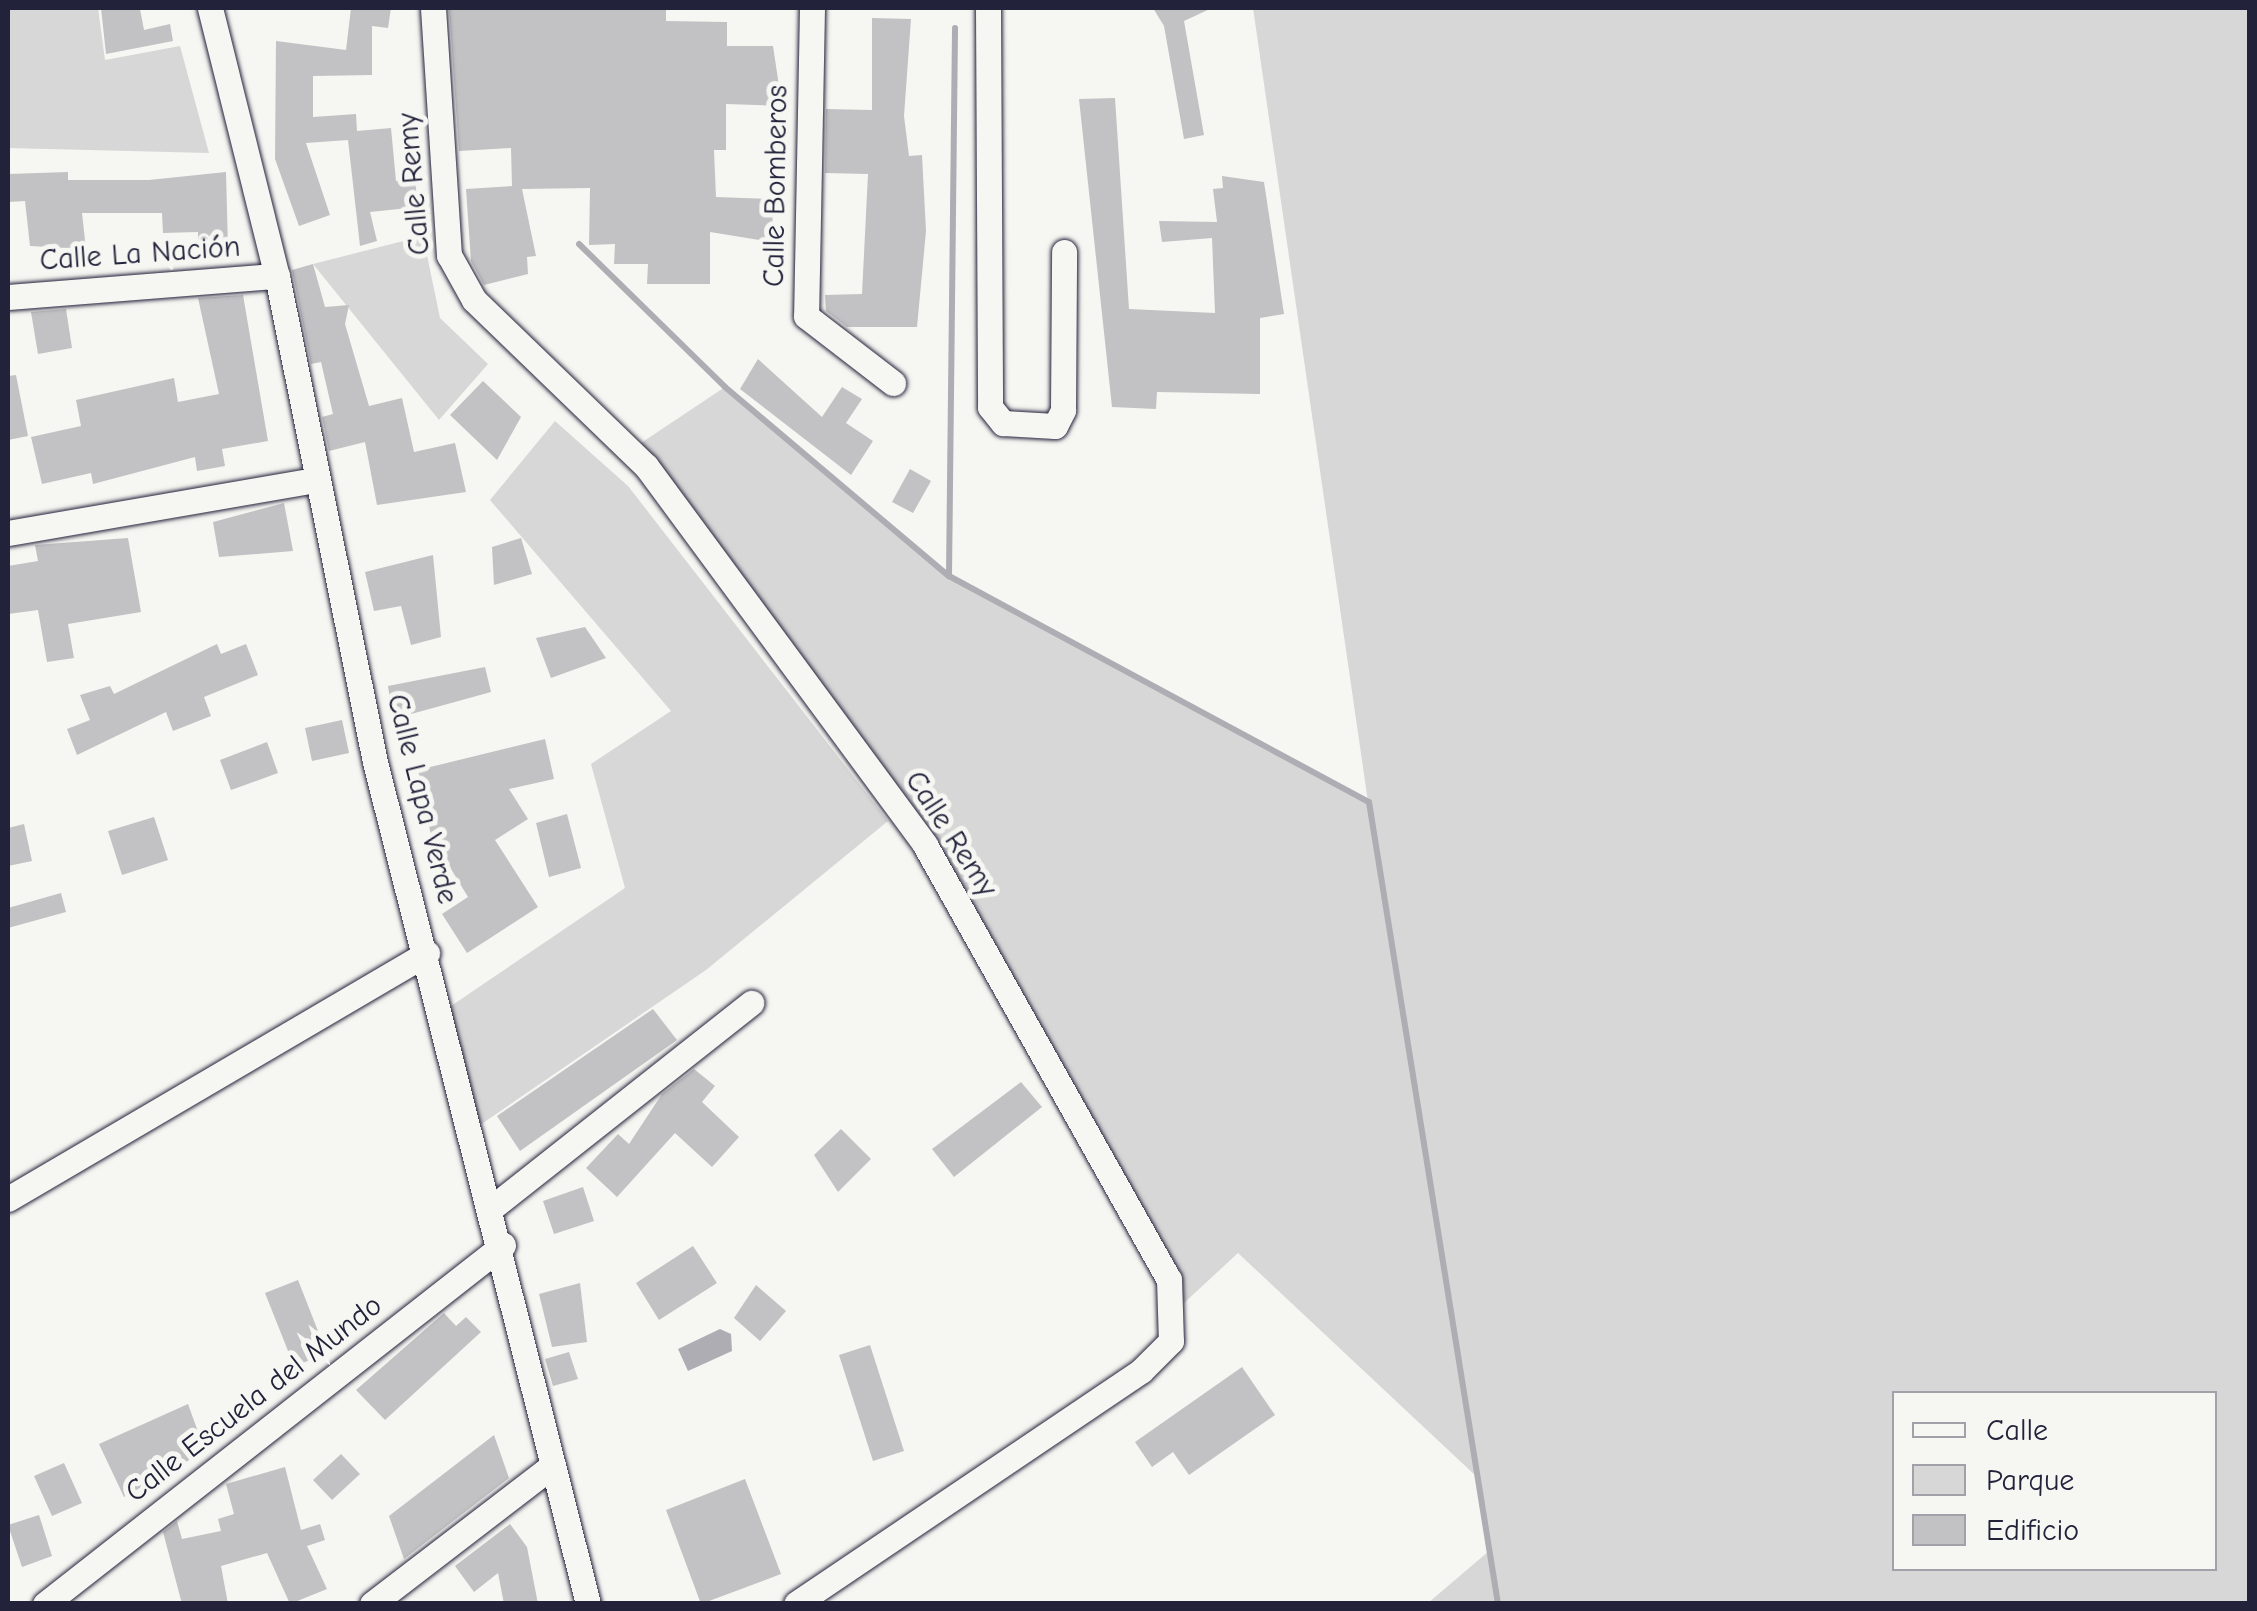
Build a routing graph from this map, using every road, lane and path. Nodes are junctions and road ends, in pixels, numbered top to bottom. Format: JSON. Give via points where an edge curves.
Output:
{"nodes":[{"id":1,"x":210,"y":8,"type":"edge"},
{"id":2,"x":433,"y":8,"type":"edge"},
{"id":3,"x":812,"y":8,"type":"edge"},
{"id":4,"x":988,"y":8,"type":"edge"},
{"id":5,"x":1064,"y":252,"type":"dead end"},
{"id":6,"x":277,"y":276,"type":"junction"},
{"id":7,"x":8,"y":297,"type":"edge"},
{"id":8,"x":893,"y":383,"type":"dead end"},
{"id":9,"x":316,"y":480,"type":"junction"},
{"id":10,"x":8,"y":534,"type":"edge"},
{"id":11,"x":427,"y":952,"type":"junction"},
{"id":12,"x":750,"y":1003,"type":"dead end"},
{"id":13,"x":8,"y":1199,"type":"edge"},
{"id":14,"x":494,"y":1206,"type":"junction"},
{"id":15,"x":503,"y":1245,"type":"junction"},
{"id":16,"x":553,"y":1465,"type":"junction"},
{"id":17,"x":45,"y":1604,"type":"edge"},
{"id":18,"x":372,"y":1604,"type":"edge"},
{"id":19,"x":588,"y":1604,"type":"edge"},
{"id":20,"x":796,"y":1604,"type":"edge"}],
"edges":[{"from":1,"to":6,"type":"street","name":"Calle Lapa Verde"},
{"from":2,"to":20,"type":"street","name":"Calle Remy","via":[[448,255],[474,300],[646,466],[925,845],[1169,1280],[1172,1341],[1141,1371]]},
{"from":3,"to":8,"type":"street","name":"Calle Bomberos","via":[[806,316]]},
{"from":4,"to":5,"type":"street","via":[[990,407],[1003,423],[1054,426],[1063,410]]},
{"from":6,"to":7,"type":"street","name":"Calle La Nación"},
{"from":6,"to":9,"type":"street","name":"Calle Lapa Verde"},
{"from":9,"to":10,"type":"street"},
{"from":9,"to":11,"type":"street","name":"Calle Lapa Verde","via":[[375,762]]},
{"from":11,"to":13,"type":"street"},
{"from":11,"to":14,"type":"street","name":"Calle Lapa Verde"},
{"from":12,"to":14,"type":"street"},
{"from":14,"to":15,"type":"street","name":"Calle Lapa Verde"},
{"from":15,"to":16,"type":"street","name":"Calle Lapa Verde"},
{"from":15,"to":17,"type":"street","name":"Calle Escuela del Mundo"},
{"from":16,"to":18,"type":"street"},
{"from":16,"to":19,"type":"street","name":"Calle Lapa Verde"}]}
